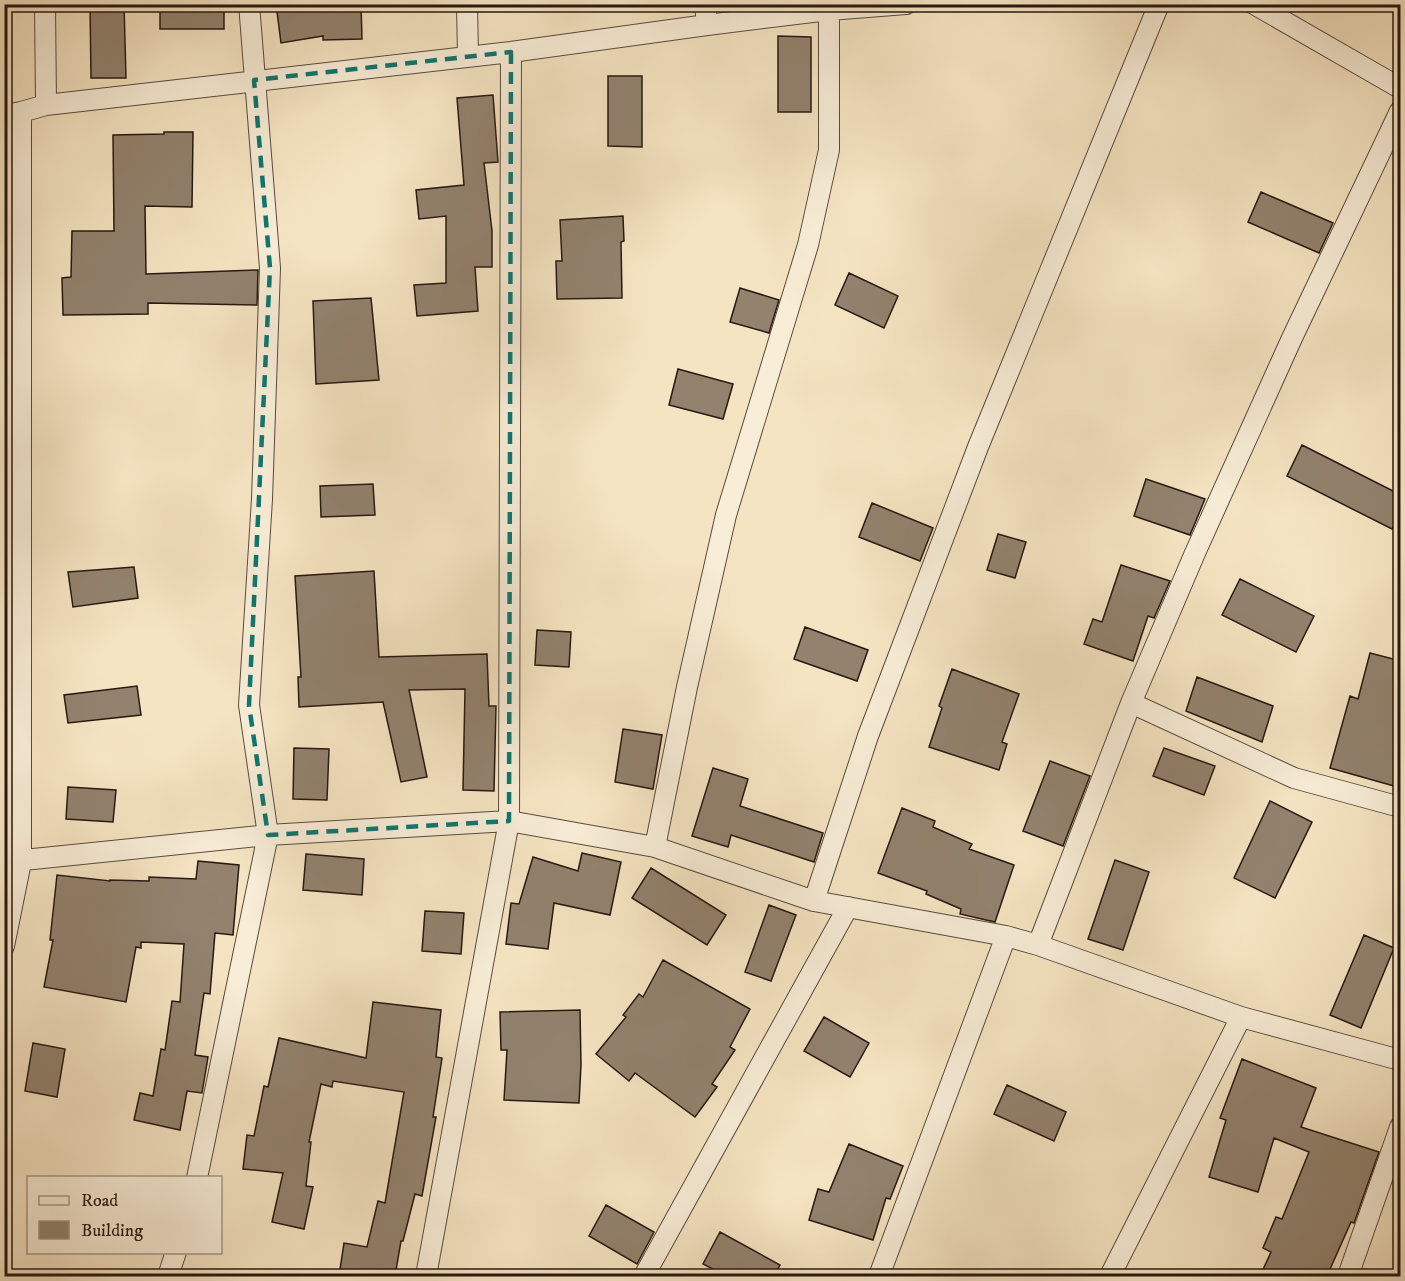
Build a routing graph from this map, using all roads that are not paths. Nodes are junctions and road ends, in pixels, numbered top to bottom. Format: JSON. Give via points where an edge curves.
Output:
{"nodes":[{"id":1,"x":45,"y":4,"type":"edge"},
{"id":2,"x":249,"y":4,"type":"edge"},
{"id":3,"x":467,"y":4,"type":"edge"},
{"id":4,"x":705,"y":4,"type":"edge"},
{"id":5,"x":906,"y":4,"type":"edge"},
{"id":6,"x":1159,"y":4,"type":"edge"},
{"id":7,"x":1254,"y":4,"type":"edge"},
{"id":8,"x":829,"y":10,"type":"junction"},
{"id":9,"x":707,"y":25,"type":"junction"},
{"id":10,"x":511,"y":52,"type":"junction"},
{"id":11,"x":468,"y":57,"type":"junction"},
{"id":12,"x":254,"y":80,"type":"junction"},
{"id":13,"x":1400,"y":86,"type":"edge"},
{"id":14,"x":46,"y":105,"type":"junction"},
{"id":15,"x":1401,"y":111,"type":"edge"},
{"id":16,"x":13,"y":113,"type":"edge"},
{"id":17,"x":1131,"y":704,"type":"junction"},
{"id":18,"x":1401,"y":807,"type":"edge"},
{"id":19,"x":509,"y":821,"type":"junction"},
{"id":20,"x":268,"y":836,"type":"junction"},
{"id":21,"x":655,"y":847,"type":"junction"},
{"id":22,"x":13,"y":862,"type":"edge"},
{"id":23,"x":814,"y":902,"type":"junction"},
{"id":24,"x":848,"y":907,"type":"junction"},
{"id":25,"x":1006,"y":936,"type":"junction"},
{"id":26,"x":1038,"y":945,"type":"junction"},
{"id":27,"x":4,"y":946,"type":"edge"},
{"id":28,"x":1241,"y":1017,"type":"junction"},
{"id":29,"x":1401,"y":1060,"type":"edge"},
{"id":30,"x":1401,"y":1126,"type":"edge"},
{"id":31,"x":197,"y":1176,"type":"edge"},
{"id":32,"x":175,"y":1254,"type":"edge"},
{"id":33,"x":168,"y":1276,"type":"edge"},
{"id":34,"x":426,"y":1276,"type":"edge"},
{"id":35,"x":644,"y":1276,"type":"edge"},
{"id":36,"x":879,"y":1276,"type":"edge"},
{"id":37,"x":1110,"y":1276,"type":"edge"},
{"id":38,"x":1347,"y":1276,"type":"edge"}],
"edges":[{"from":1,"to":14,"type":"street"},
{"from":2,"to":12,"type":"street"},
{"from":3,"to":11,"type":"street"},
{"from":4,"to":9,"type":"street"},
{"from":5,"to":8,"type":"street"},
{"from":6,"to":23,"type":"street","via":[[974,459],[868,736]]},
{"from":7,"to":13,"type":"street"},
{"from":8,"to":9,"type":"street"},
{"from":8,"to":21,"type":"street","via":[[829,150],[808,245],[726,515]]},
{"from":9,"to":10,"type":"street"},
{"from":10,"to":11,"type":"street"},
{"from":10,"to":19,"type":"street"},
{"from":11,"to":12,"type":"street"},
{"from":12,"to":14,"type":"street"},
{"from":12,"to":20,"type":"street","via":[[270,268],[262,499],[249,705]]},
{"from":14,"to":16,"type":"street"},
{"from":15,"to":17,"type":"street","via":[[1292,338]]},
{"from":16,"to":22,"type":"street"},
{"from":17,"to":18,"type":"street","via":[[1294,778]]},
{"from":17,"to":26,"type":"street"},
{"from":19,"to":20,"type":"street"},
{"from":19,"to":21,"type":"street"},
{"from":19,"to":34,"type":"street"},
{"from":20,"to":22,"type":"street"},
{"from":20,"to":31,"type":"street"},
{"from":21,"to":23,"type":"street"},
{"from":22,"to":27,"type":"street"},
{"from":23,"to":24,"type":"street"},
{"from":24,"to":25,"type":"street"},
{"from":24,"to":35,"type":"street"},
{"from":25,"to":26,"type":"street"},
{"from":25,"to":36,"type":"street"},
{"from":26,"to":28,"type":"street"},
{"from":28,"to":29,"type":"street"},
{"from":28,"to":37,"type":"street"},
{"from":30,"to":38,"type":"street"},
{"from":32,"to":33,"type":"street"}]}
